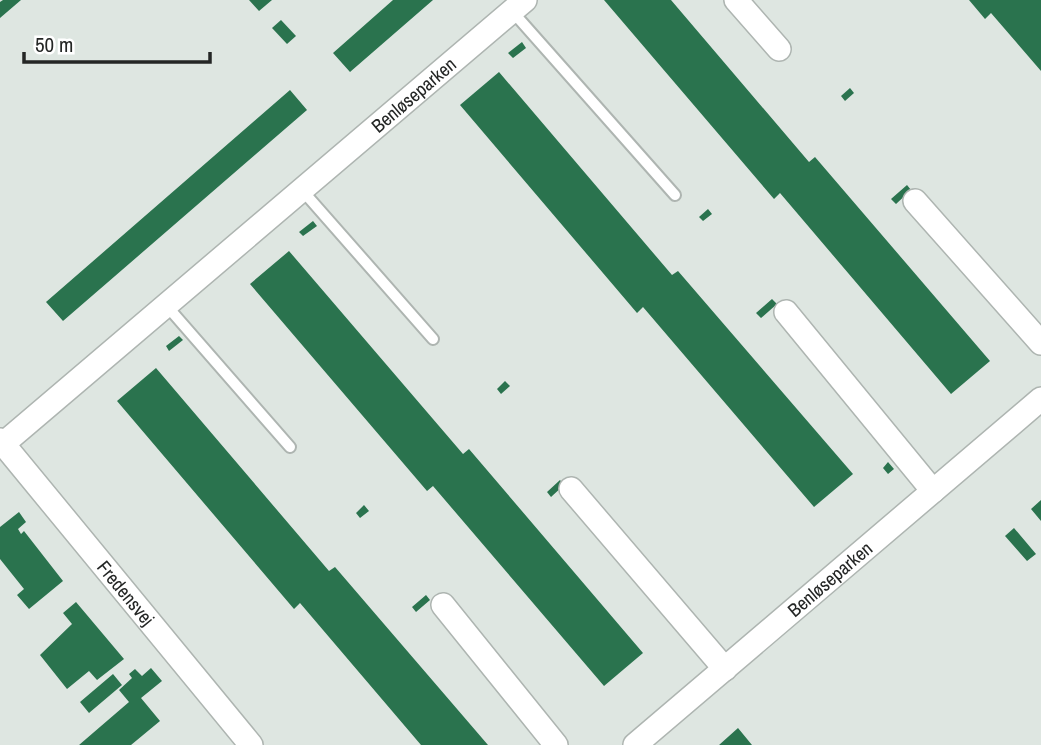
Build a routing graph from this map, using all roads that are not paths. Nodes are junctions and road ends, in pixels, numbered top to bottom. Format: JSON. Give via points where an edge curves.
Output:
{"nodes":[{"id":1,"x":736,"y":0,"type":"edge"},
{"id":2,"x":518,"y":5,"type":"edge"},
{"id":3,"x":779,"y":49,"type":"dead end"},
{"id":4,"x":302,"y":190,"type":"junction"},
{"id":5,"x":675,"y":195,"type":"dead end"},
{"id":6,"x":915,"y":201,"type":"dead end"},
{"id":7,"x":166,"y":305,"type":"junction"},
{"id":8,"x":786,"y":312,"type":"dead end"},
{"id":9,"x":433,"y":340,"type":"dead end"},
{"id":10,"x":1041,"y":343,"type":"edge"},
{"id":11,"x":1041,"y":399,"type":"edge"},
{"id":12,"x":2,"y":442,"type":"edge"},
{"id":13,"x":290,"y":447,"type":"dead end"},
{"id":14,"x":571,"y":489,"type":"dead end"},
{"id":15,"x":933,"y":491,"type":"junction"},
{"id":16,"x":443,"y":605,"type":"dead end"},
{"id":17,"x":724,"y":668,"type":"junction"},
{"id":18,"x":251,"y":745,"type":"edge"},
{"id":19,"x":556,"y":745,"type":"edge"},
{"id":20,"x":635,"y":745,"type":"edge"}],
"edges":[{"from":1,"to":3,"type":"street"},
{"from":2,"to":4,"type":"street","name":"Benløseparken"},
{"from":2,"to":5,"type":"lane"},
{"from":4,"to":7,"type":"street","name":"Benløseparken"},
{"from":4,"to":9,"type":"lane"},
{"from":6,"to":10,"type":"street"},
{"from":7,"to":12,"type":"street","name":"Benløseparken"},
{"from":7,"to":13,"type":"lane"},
{"from":8,"to":15,"type":"street"},
{"from":11,"to":15,"type":"street","name":"Benløseparken"},
{"from":12,"to":18,"type":"street","name":"Fredensvej"},
{"from":14,"to":17,"type":"street"},
{"from":15,"to":17,"type":"street","name":"Benløseparken"},
{"from":16,"to":19,"type":"street"},
{"from":17,"to":20,"type":"street","name":"Benløseparken"}]}
